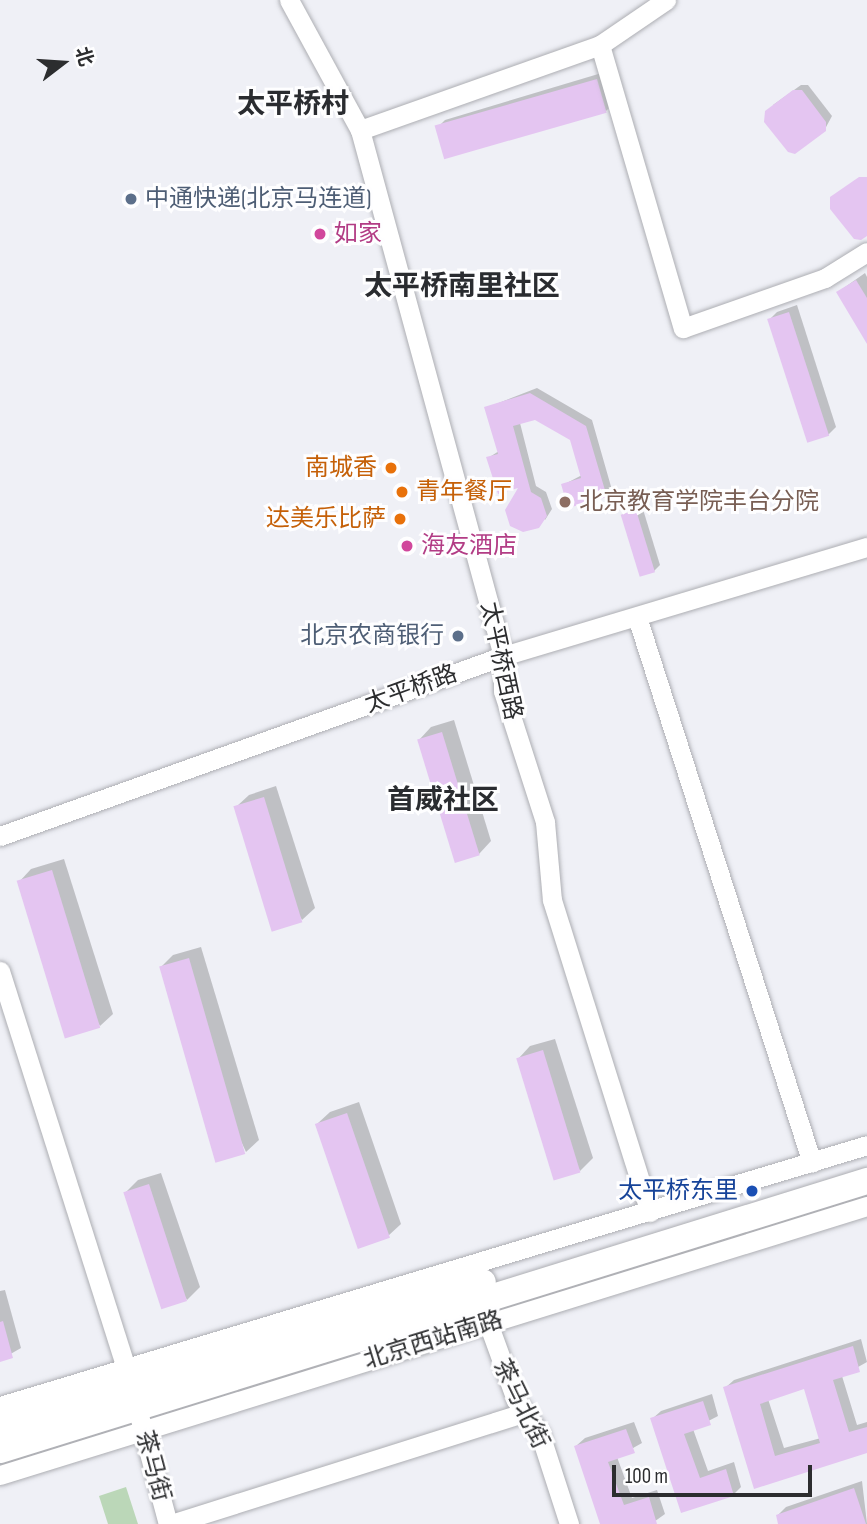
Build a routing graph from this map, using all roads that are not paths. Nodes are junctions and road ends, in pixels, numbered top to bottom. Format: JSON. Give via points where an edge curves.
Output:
{"nodes":[{"id":1,"x":289,"y":0,"type":"edge"},
{"id":2,"x":666,"y":0,"type":"edge"},
{"id":3,"x":600,"y":45,"type":"junction"},
{"id":4,"x":360,"y":130,"type":"junction"},
{"id":5,"x":867,"y":252,"type":"edge"},
{"id":6,"x":867,"y":547,"type":"edge"},
{"id":7,"x":637,"y":617,"type":"junction"},
{"id":8,"x":503,"y":656,"type":"junction"},
{"id":9,"x":0,"y":836,"type":"edge"},
{"id":10,"x":0,"y":971,"type":"edge"},
{"id":11,"x":867,"y":1145,"type":"edge"},
{"id":12,"x":812,"y":1163,"type":"junction"},
{"id":13,"x":867,"y":1165,"type":"edge"},
{"id":14,"x":867,"y":1181,"type":"edge"},
{"id":15,"x":867,"y":1206,"type":"edge"},
{"id":16,"x":650,"y":1212,"type":"junction"},
{"id":17,"x":488,"y":1323,"type":"junction"},
{"id":18,"x":135,"y":1398,"type":"junction"},
{"id":19,"x":0,"y":1406,"type":"edge"},
{"id":20,"x":524,"y":1413,"type":"junction"},
{"id":21,"x":0,"y":1427,"type":"edge"},
{"id":22,"x":0,"y":1450,"type":"edge"},
{"id":23,"x":0,"y":1475,"type":"edge"},
{"id":24,"x":169,"y":1524,"type":"edge"},
{"id":25,"x":569,"y":1524,"type":"edge"}],
"edges":[{"from":1,"to":4,"type":"street","name":"太平桥西路"},
{"from":2,"to":3,"type":"street"},
{"from":3,"to":4,"type":"street"},
{"from":3,"to":5,"type":"street","via":[[683,328],[825,278]]},
{"from":4,"to":8,"type":"street","name":"太平桥西路"},
{"from":6,"to":7,"type":"street","name":"太平桥路"},
{"from":7,"to":8,"type":"street","name":"太平桥路"},
{"from":7,"to":12,"type":"street"},
{"from":8,"to":9,"type":"street","name":"太平桥路"},
{"from":8,"to":16,"type":"street","name":"太平桥西路","via":[[503,691],[545,822],[552,900]]},
{"from":10,"to":18,"type":"street","name":"茶马街"},
{"from":11,"to":12,"type":"street","name":"北京西站南路"},
{"from":12,"to":16,"type":"street","name":"北京西站南路"},
{"from":13,"to":18,"type":"main road","name":"北京西站南路"},
{"from":14,"to":18,"type":"main road","name":"北京西站南路"},
{"from":15,"to":17,"type":"street","name":"北京西站南路"},
{"from":16,"to":18,"type":"street","name":"北京西站南路"},
{"from":17,"to":18,"type":"street","name":"北京西站南路"},
{"from":17,"to":20,"type":"street","name":"茶马北街","via":[[497,1359]]},
{"from":18,"to":19,"type":"street","name":"北京西站南路"},
{"from":18,"to":21,"type":"main road","name":"北京西站南路"},
{"from":18,"to":22,"type":"main road","name":"北京西站南路"},
{"from":18,"to":23,"type":"street","name":"北京西站南路"},
{"from":18,"to":24,"type":"street","name":"茶马街"},
{"from":20,"to":24,"type":"street"},
{"from":20,"to":25,"type":"street","name":"茶马北街","via":[[540,1434]]}]}
